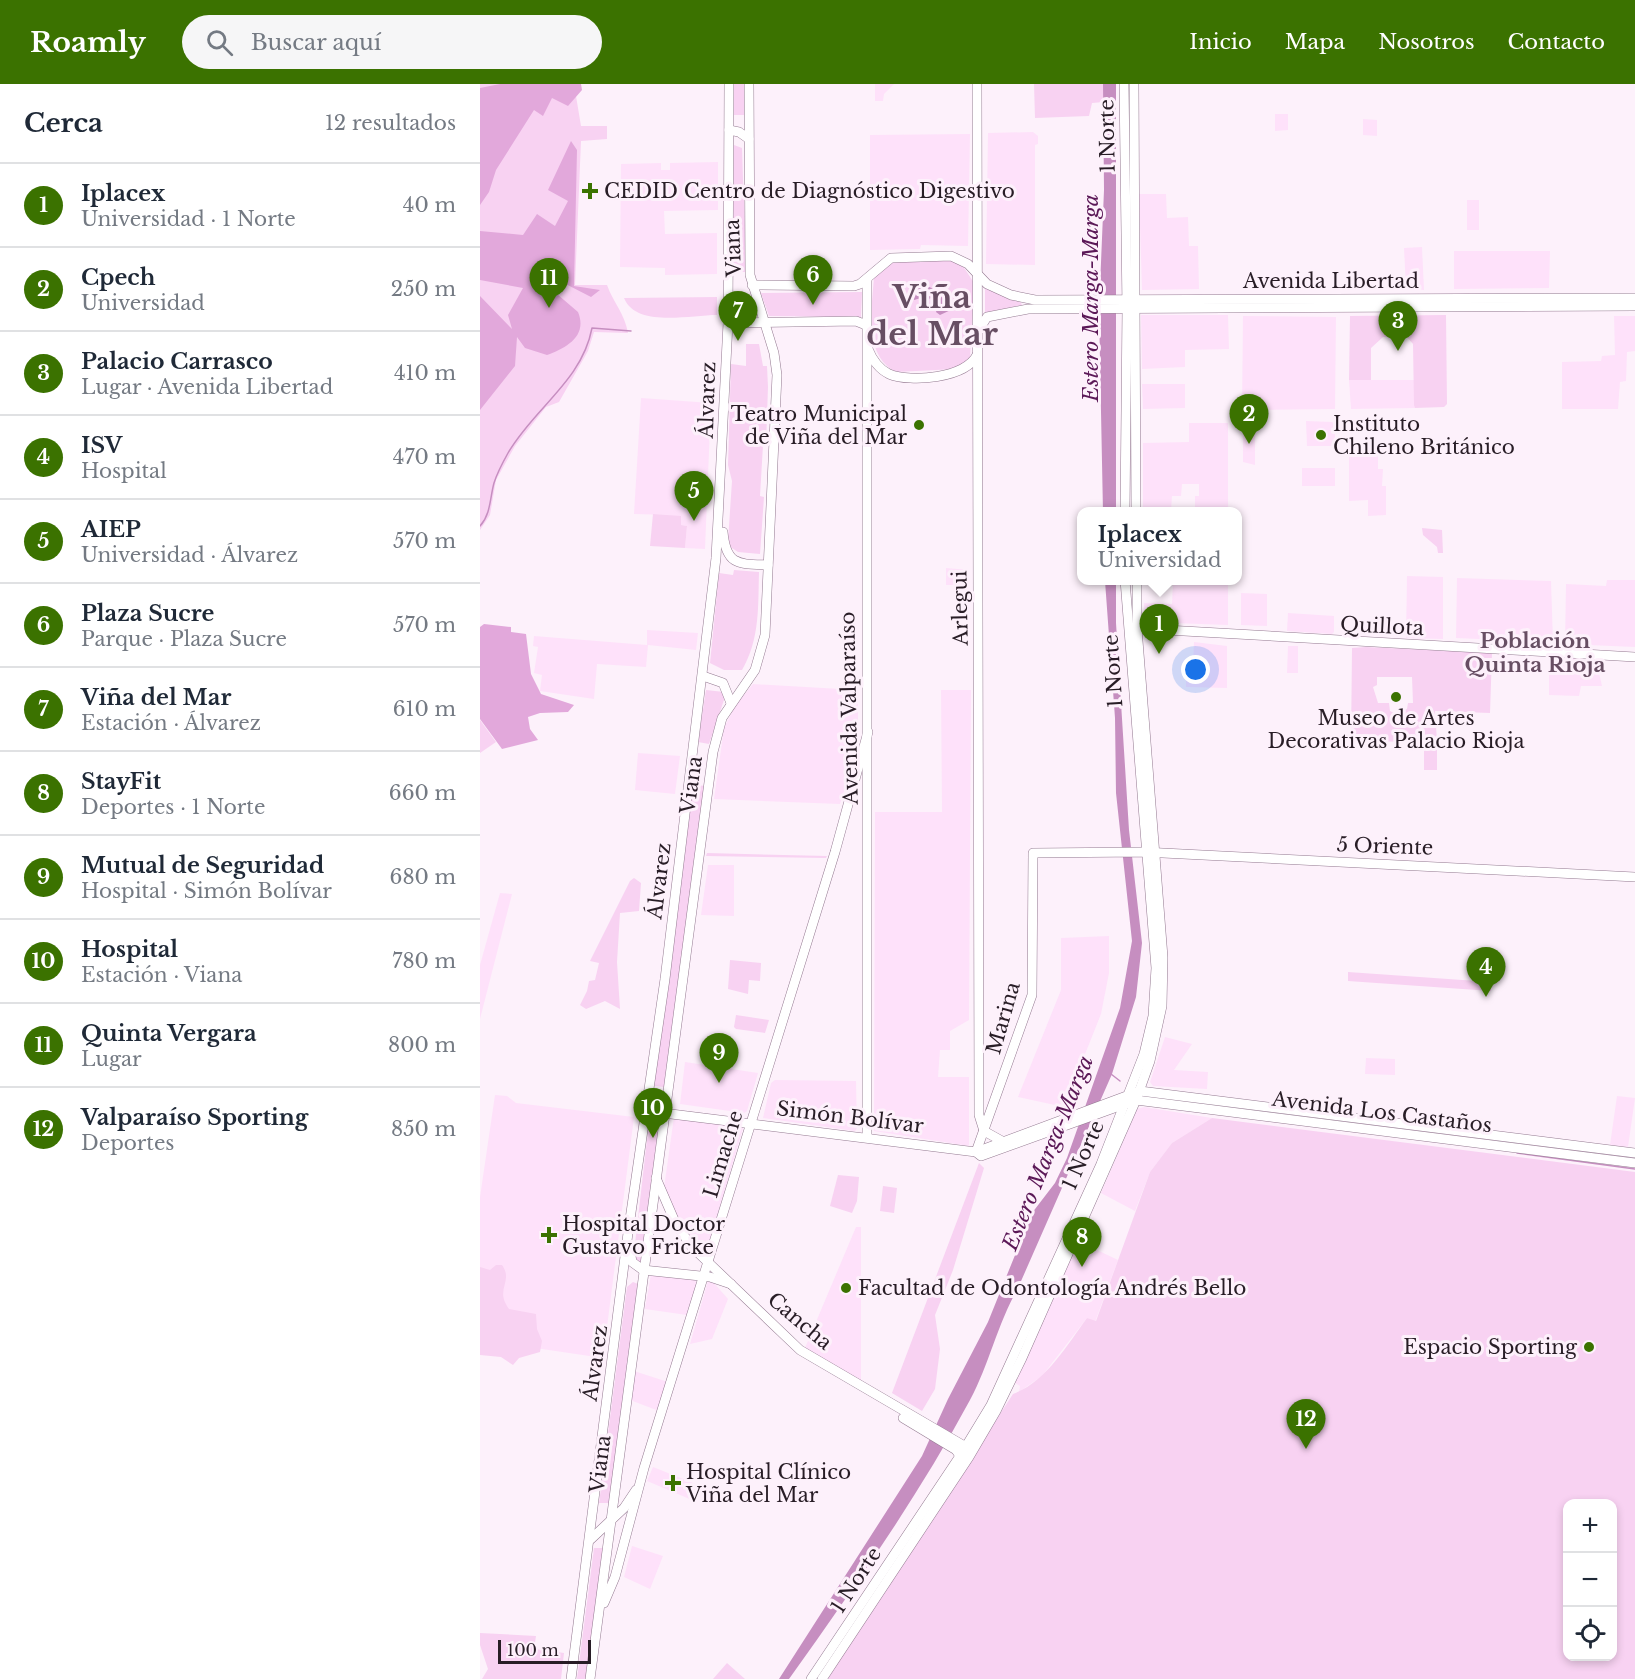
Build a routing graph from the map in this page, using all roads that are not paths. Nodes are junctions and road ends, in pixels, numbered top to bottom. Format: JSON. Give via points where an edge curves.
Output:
{"nodes":[{"id":1,"x":729,"y":84,"type":"edge"},
{"id":2,"x":749,"y":84,"type":"edge"},
{"id":3,"x":977,"y":84,"type":"edge"},
{"id":4,"x":1125,"y":84,"type":"edge"},
{"id":5,"x":1134,"y":84,"type":"edge"},
{"id":6,"x":1129,"y":111,"type":"junction"},
{"id":7,"x":729,"y":129,"type":"junction"},
{"id":8,"x":749,"y":139,"type":"junction"},
{"id":9,"x":978,"y":275,"type":"junction"},
{"id":10,"x":867,"y":279,"type":"junction"},
{"id":11,"x":752,"y":285,"type":"junction"},
{"id":12,"x":1635,"y":298,"type":"edge"},
{"id":13,"x":1032,"y":304,"type":"junction"},
{"id":14,"x":1128,"y":304,"type":"junction"},
{"id":15,"x":1635,"y":306,"type":"edge"},
{"id":16,"x":728,"y":323,"type":"junction"},
{"id":17,"x":765,"y":323,"type":"junction"},
{"id":18,"x":866,"y":325,"type":"junction"},
{"id":19,"x":978,"y":339,"type":"junction"},
{"id":20,"x":867,"y":346,"type":"junction"},
{"id":21,"x":978,"y":354,"type":"junction"},
{"id":22,"x":1125,"y":507,"type":"edge"},
{"id":23,"x":1136,"y":507,"type":"edge"},
{"id":24,"x":721,"y":512,"type":"junction"},
{"id":25,"x":768,"y":564,"type":"junction"},
{"id":26,"x":1126,"y":585,"type":"edge"},
{"id":27,"x":1136,"y":585,"type":"edge"},
{"id":28,"x":1132,"y":628,"type":"junction"},
{"id":29,"x":1635,"y":657,"type":"edge"},
{"id":30,"x":703,"y":676,"type":"junction"},
{"id":31,"x":731,"y":703,"type":"junction"},
{"id":32,"x":868,"y":732,"type":"junction"},
{"id":33,"x":1033,"y":853,"type":"joint"},
{"id":34,"x":1151,"y":853,"type":"junction"},
{"id":35,"x":1635,"y":877,"type":"edge"},
{"id":36,"x":665,"y":979,"type":"junction"},
{"id":37,"x":681,"y":988,"type":"junction"},
{"id":38,"x":1127,"y":1099,"type":"junction"},
{"id":39,"x":647,"y":1111,"type":"junction"},
{"id":40,"x":665,"y":1113,"type":"junction"},
{"id":41,"x":752,"y":1123,"type":"junction"},
{"id":42,"x":986,"y":1133,"type":"junction"},
{"id":43,"x":867,"y":1137,"type":"junction"},
{"id":44,"x":1002,"y":1141,"type":"junction"},
{"id":45,"x":980,"y":1152,"type":"junction"},
{"id":46,"x":1635,"y":1154,"type":"edge"},
{"id":47,"x":1635,"y":1163,"type":"edge"},
{"id":48,"x":656,"y":1176,"type":"junction"},
{"id":49,"x":628,"y":1233,"type":"junction"},
{"id":50,"x":708,"y":1264,"type":"junction"},
{"id":51,"x":643,"y":1270,"type":"junction"},
{"id":52,"x":704,"y":1277,"type":"junction"},
{"id":53,"x":731,"y":1284,"type":"junction"},
{"id":54,"x":619,"y":1323,"type":"junction"},
{"id":55,"x":636,"y":1326,"type":"junction"},
{"id":56,"x":959,"y":1449,"type":"junction"},
{"id":57,"x":955,"y":1478,"type":"junction"},
{"id":58,"x":640,"y":1482,"type":"junction"},
{"id":59,"x":624,"y":1508,"type":"junction"},
{"id":60,"x":633,"y":1515,"type":"junction"},
{"id":61,"x":611,"y":1518,"type":"junction"},
{"id":62,"x":590,"y":1541,"type":"junction"},
{"id":63,"x":600,"y":1610,"type":"junction"},
{"id":64,"x":571,"y":1679,"type":"edge"},
{"id":65,"x":590,"y":1679,"type":"edge"},
{"id":66,"x":811,"y":1679,"type":"edge"},
{"id":67,"x":822,"y":1679,"type":"edge"}],
"edges":[{"from":1,"to":7,"type":"main road","name":"Álvarez"},
{"from":2,"to":8,"type":"main road","name":"Viana"},
{"from":3,"to":9,"type":"main road","name":"Arlegui"},
{"from":4,"to":6,"type":"main road","name":"1 Norte"},
{"from":5,"to":6,"type":"main road","name":"1 Norte"},
{"from":6,"to":14,"type":"main road","name":"1 Norte"},
{"from":7,"to":8,"type":"main road"},
{"from":7,"to":16,"type":"main road","name":"Álvarez"},
{"from":8,"to":11,"type":"main road","name":"Viana"},
{"from":9,"to":10,"type":"main road","via":[[968,264],[951,256],[901,256],[884,261]]},
{"from":9,"to":13,"type":"main road","via":[[987,284]]},
{"from":9,"to":19,"type":"main road","name":"Arlegui"},
{"from":10,"to":11,"type":"main road","via":[[844,286]]},
{"from":10,"to":18,"type":"main road","name":"Avenida Valparaíso"},
{"from":11,"to":17,"type":"main road","name":"Viana"},
{"from":12,"to":14,"type":"main road","name":"Avenida Libertad"},
{"from":13,"to":14,"type":"main road","name":"Avenida Libertad"},
{"from":13,"to":19,"type":"main road","via":[[987,317]]},
{"from":14,"to":15,"type":"main road","name":"Avenida Libertad"},
{"from":14,"to":22,"type":"main road","name":"1 Norte"},
{"from":14,"to":23,"type":"main road","name":"1 Norte"},
{"from":16,"to":17,"type":"main road"},
{"from":16,"to":24,"type":"main road","name":"Álvarez"},
{"from":17,"to":18,"type":"main road","via":[[856,321]]},
{"from":17,"to":25,"type":"main road","name":"Viana","via":[[777,375]]},
{"from":18,"to":20,"type":"main road","name":"Avenida Valparaíso"},
{"from":19,"to":21,"type":"main road","name":"Arlegui"},
{"from":20,"to":21,"type":"main road","via":[[883,370],[902,377],[952,375],[969,367]]},
{"from":20,"to":32,"type":"main road","name":"Avenida Valparaíso"},
{"from":21,"to":42,"type":"main road","name":"Arlegui","via":[[979,1115]]},
{"from":24,"to":25,"type":"main road","via":[[727,554],[741,564]]},
{"from":24,"to":30,"type":"main road","name":"Álvarez"},
{"from":25,"to":31,"type":"main road","name":"Viana","via":[[761,655]]},
{"from":26,"to":28,"type":"main road","name":"1 Norte"},
{"from":27,"to":28,"type":"main road","name":"1 Norte"},
{"from":28,"to":29,"type":"main road","name":"Quillota"},
{"from":28,"to":34,"type":"main road","name":"1 Norte"},
{"from":30,"to":31,"type":"main road","via":[[723,683]]},
{"from":30,"to":36,"type":"main road","name":"Álvarez"},
{"from":31,"to":37,"type":"main road","name":"Viana","via":[[722,718],[713,752]]},
{"from":32,"to":41,"type":"main road","name":"Limache"},
{"from":32,"to":43,"type":"main road","name":"Avenida Valparaíso"},
{"from":33,"to":34,"type":"main road","name":"5 Oriente"},
{"from":33,"to":42,"type":"main road","name":"Marina","via":[[1032,995]]},
{"from":34,"to":35,"type":"main road","name":"5 Oriente"},
{"from":34,"to":38,"type":"main road","name":"1 Norte","via":[[1155,993],[1148,1037]]},
{"from":36,"to":37,"type":"main road"},
{"from":36,"to":39,"type":"main road","name":"Álvarez"},
{"from":37,"to":40,"type":"main road","name":"Viana"},
{"from":38,"to":44,"type":"main road"},
{"from":38,"to":45,"type":"main road"},
{"from":38,"to":46,"type":"main road","name":"Avenida Los Castaños"},
{"from":38,"to":47,"type":"main road","name":"Avenida Los Castaños"},
{"from":38,"to":56,"type":"main road","name":"1 Norte","via":[[1010,1365]]},
{"from":38,"to":57,"type":"main road","name":"1 Norte","via":[[1022,1358],[996,1411]]},
{"from":39,"to":40,"type":"main road","name":"Simón Bolívar"},
{"from":39,"to":49,"type":"main road","name":"Álvarez"},
{"from":40,"to":41,"type":"main road","name":"Simón Bolívar"},
{"from":40,"to":48,"type":"main road","name":"Viana"},
{"from":41,"to":43,"type":"main road","name":"Simón Bolívar"},
{"from":41,"to":50,"type":"main road","name":"Limache"},
{"from":42,"to":44,"type":"main road"},
{"from":42,"to":45,"type":"main road","name":"Marina"},
{"from":43,"to":45,"type":"main road","name":"Simón Bolívar"},
{"from":44,"to":45,"type":"main road"},
{"from":48,"to":50,"type":"main road","name":"Cancha","via":[[675,1222]]},
{"from":48,"to":51,"type":"main road","name":"Viana"},
{"from":49,"to":51,"type":"main road","via":[[632,1262]]},
{"from":49,"to":54,"type":"main road","name":"Álvarez"},
{"from":50,"to":52,"type":"main road","name":"Limache"},
{"from":50,"to":53,"type":"main road","name":"Cancha"},
{"from":51,"to":52,"type":"main road","name":"Cancha"},
{"from":51,"to":55,"type":"main road","name":"Viana"},
{"from":52,"to":53,"type":"main road","name":"Cancha"},
{"from":52,"to":58,"type":"main road","name":"Limache"},
{"from":53,"to":56,"type":"main road","name":"Cancha","via":[[800,1350]]},
{"from":54,"to":55,"type":"main road"},
{"from":54,"to":62,"type":"main road","name":"Álvarez"},
{"from":55,"to":61,"type":"main road","name":"Viana"},
{"from":56,"to":57,"type":"main road"},
{"from":56,"to":66,"type":"main road","name":"1 Norte"},
{"from":57,"to":67,"type":"main road","name":"1 Norte"},
{"from":58,"to":59,"type":"main road","name":"Limache"},
{"from":58,"to":60,"type":"main road","name":"Limache"},
{"from":59,"to":60,"type":"main road"},
{"from":59,"to":61,"type":"main road","name":"Limache"},
{"from":60,"to":63,"type":"main road","name":"Limache","via":[[615,1577]]},
{"from":61,"to":62,"type":"main road","name":"Limache"},
{"from":61,"to":63,"type":"main road","name":"Viana"},
{"from":62,"to":64,"type":"main road","name":"Álvarez"},
{"from":63,"to":65,"type":"main road","name":"Limache"}]}
